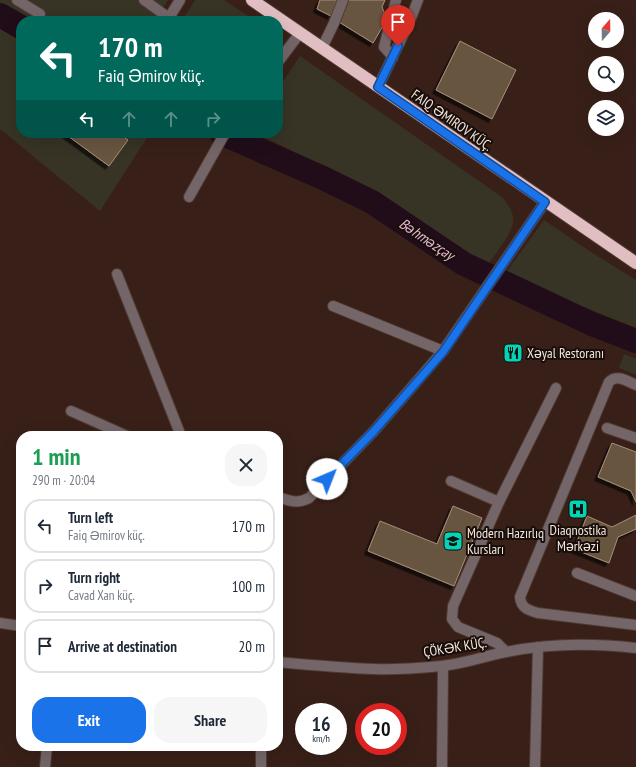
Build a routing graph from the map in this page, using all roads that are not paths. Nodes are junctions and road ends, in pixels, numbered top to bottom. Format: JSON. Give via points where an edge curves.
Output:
{"nodes":[{"id":1,"x":17,"y":0,"type":"edge"},
{"id":2,"x":144,"y":0,"type":"edge"},
{"id":3,"x":180,"y":0,"type":"edge"},
{"id":4,"x":252,"y":0,"type":"edge"},
{"id":5,"x":343,"y":0,"type":"edge"},
{"id":6,"x":396,"y":0,"type":"edge"},
{"id":7,"x":418,"y":0,"type":"edge"},
{"id":8,"x":40,"y":14,"type":"dead end"},
{"id":9,"x":163,"y":16,"type":"edge"},
{"id":10,"x":170,"y":16,"type":"edge"},
{"id":11,"x":275,"y":16,"type":"edge"},
{"id":12,"x":283,"y":21,"type":"edge"},
{"id":13,"x":300,"y":33,"type":"junction"},
{"id":14,"x":322,"y":48,"type":"junction"},
{"id":15,"x":283,"y":55,"type":"edge"},
{"id":16,"x":393,"y":57,"type":"junction"},
{"id":17,"x":378,"y":87,"type":"junction"},
{"id":18,"x":222,"y":138,"type":"edge"},
{"id":19,"x":189,"y":197,"type":"dead end"},
{"id":20,"x":545,"y":202,"type":"junction"},
{"id":21,"x":636,"y":264,"type":"edge"},
{"id":22,"x":117,"y":274,"type":"dead end"},
{"id":23,"x":333,"y":306,"type":"dead end"},
{"id":24,"x":443,"y":352,"type":"junction"},
{"id":25,"x":636,"y":385,"type":"edge"},
{"id":26,"x":556,"y":388,"type":"dead end"},
{"id":27,"x":71,"y":411,"type":"dead end"},
{"id":28,"x":607,"y":428,"type":"dead end"},
{"id":29,"x":116,"y":431,"type":"edge"},
{"id":30,"x":179,"y":431,"type":"edge"},
{"id":31,"x":636,"y":438,"type":"edge"},
{"id":32,"x":451,"y":481,"type":"dead end"},
{"id":33,"x":283,"y":498,"type":"edge"},
{"id":34,"x":498,"y":502,"type":"junction"},
{"id":35,"x":577,"y":573,"type":"dead end"},
{"id":36,"x":636,"y":596,"type":"edge"},
{"id":37,"x":0,"y":623,"type":"edge"},
{"id":38,"x":16,"y":625,"type":"edge"},
{"id":39,"x":636,"y":625,"type":"edge"},
{"id":40,"x":538,"y":647,"type":"junction"},
{"id":41,"x":636,"y":648,"type":"edge"},
{"id":42,"x":506,"y":652,"type":"junction"},
{"id":43,"x":283,"y":662,"type":"edge"},
{"id":44,"x":443,"y":666,"type":"junction"},
{"id":45,"x":47,"y":751,"type":"edge"},
{"id":46,"x":261,"y":751,"type":"edge"},
{"id":47,"x":45,"y":767,"type":"edge"},
{"id":48,"x":261,"y":767,"type":"edge"},
{"id":49,"x":442,"y":767,"type":"edge"},
{"id":50,"x":535,"y":767,"type":"edge"}],
"edges":[{"from":1,"to":8,"type":"street"},
{"from":2,"to":9,"type":"street"},
{"from":3,"to":10,"type":"street"},
{"from":4,"to":11,"type":"highway","name":"FAIQ ƏMIROV KÜÇ."},
{"from":5,"to":14,"type":"street"},
{"from":6,"to":16,"type":"street","via":[[384,48]]},
{"from":7,"to":16,"type":"street"},
{"from":12,"to":13,"type":"highway","name":"FAIQ ƏMIROV KÜÇ."},
{"from":13,"to":14,"type":"highway","name":"FAIQ ƏMIROV KÜÇ."},
{"from":13,"to":15,"type":"street"},
{"from":14,"to":17,"type":"highway","name":"FAIQ ƏMIROV KÜÇ."},
{"from":16,"to":17,"type":"street"},
{"from":17,"to":20,"type":"highway","name":"FAIQ ƏMIROV KÜÇ."},
{"from":18,"to":19,"type":"street"},
{"from":20,"to":21,"type":"highway","name":"FAIQ ƏMIROV KÜÇ."},
{"from":20,"to":24,"type":"street"},
{"from":22,"to":30,"type":"street"},
{"from":23,"to":24,"type":"street"},
{"from":24,"to":33,"type":"street","via":[[374,431],[309,498],[303,501]]},
{"from":25,"to":39,"type":"street","via":[[619,378],[613,378],[608,382],[520,602],[528,610],[538,613]]},
{"from":26,"to":34,"type":"street"},
{"from":27,"to":29,"type":"street"},
{"from":28,"to":31,"type":"street"},
{"from":32,"to":34,"type":"street"},
{"from":34,"to":42,"type":"street","via":[[453,606],[452,620],[458,627],[497,643]]},
{"from":35,"to":36,"type":"street"},
{"from":37,"to":38,"type":"street"},
{"from":40,"to":41,"type":"street","name":"ÇÖKƏK KÜÇ.","via":[[604,644]]},
{"from":40,"to":42,"type":"street","name":"ÇÖKƏK KÜÇ."},
{"from":40,"to":50,"type":"street"},
{"from":42,"to":44,"type":"street","name":"ÇÖKƏK KÜÇ."},
{"from":43,"to":44,"type":"street","name":"ÇÖKƏK KÜÇ.","via":[[377,669]]},
{"from":44,"to":49,"type":"street"},
{"from":45,"to":47,"type":"street"},
{"from":46,"to":48,"type":"street"}]}
